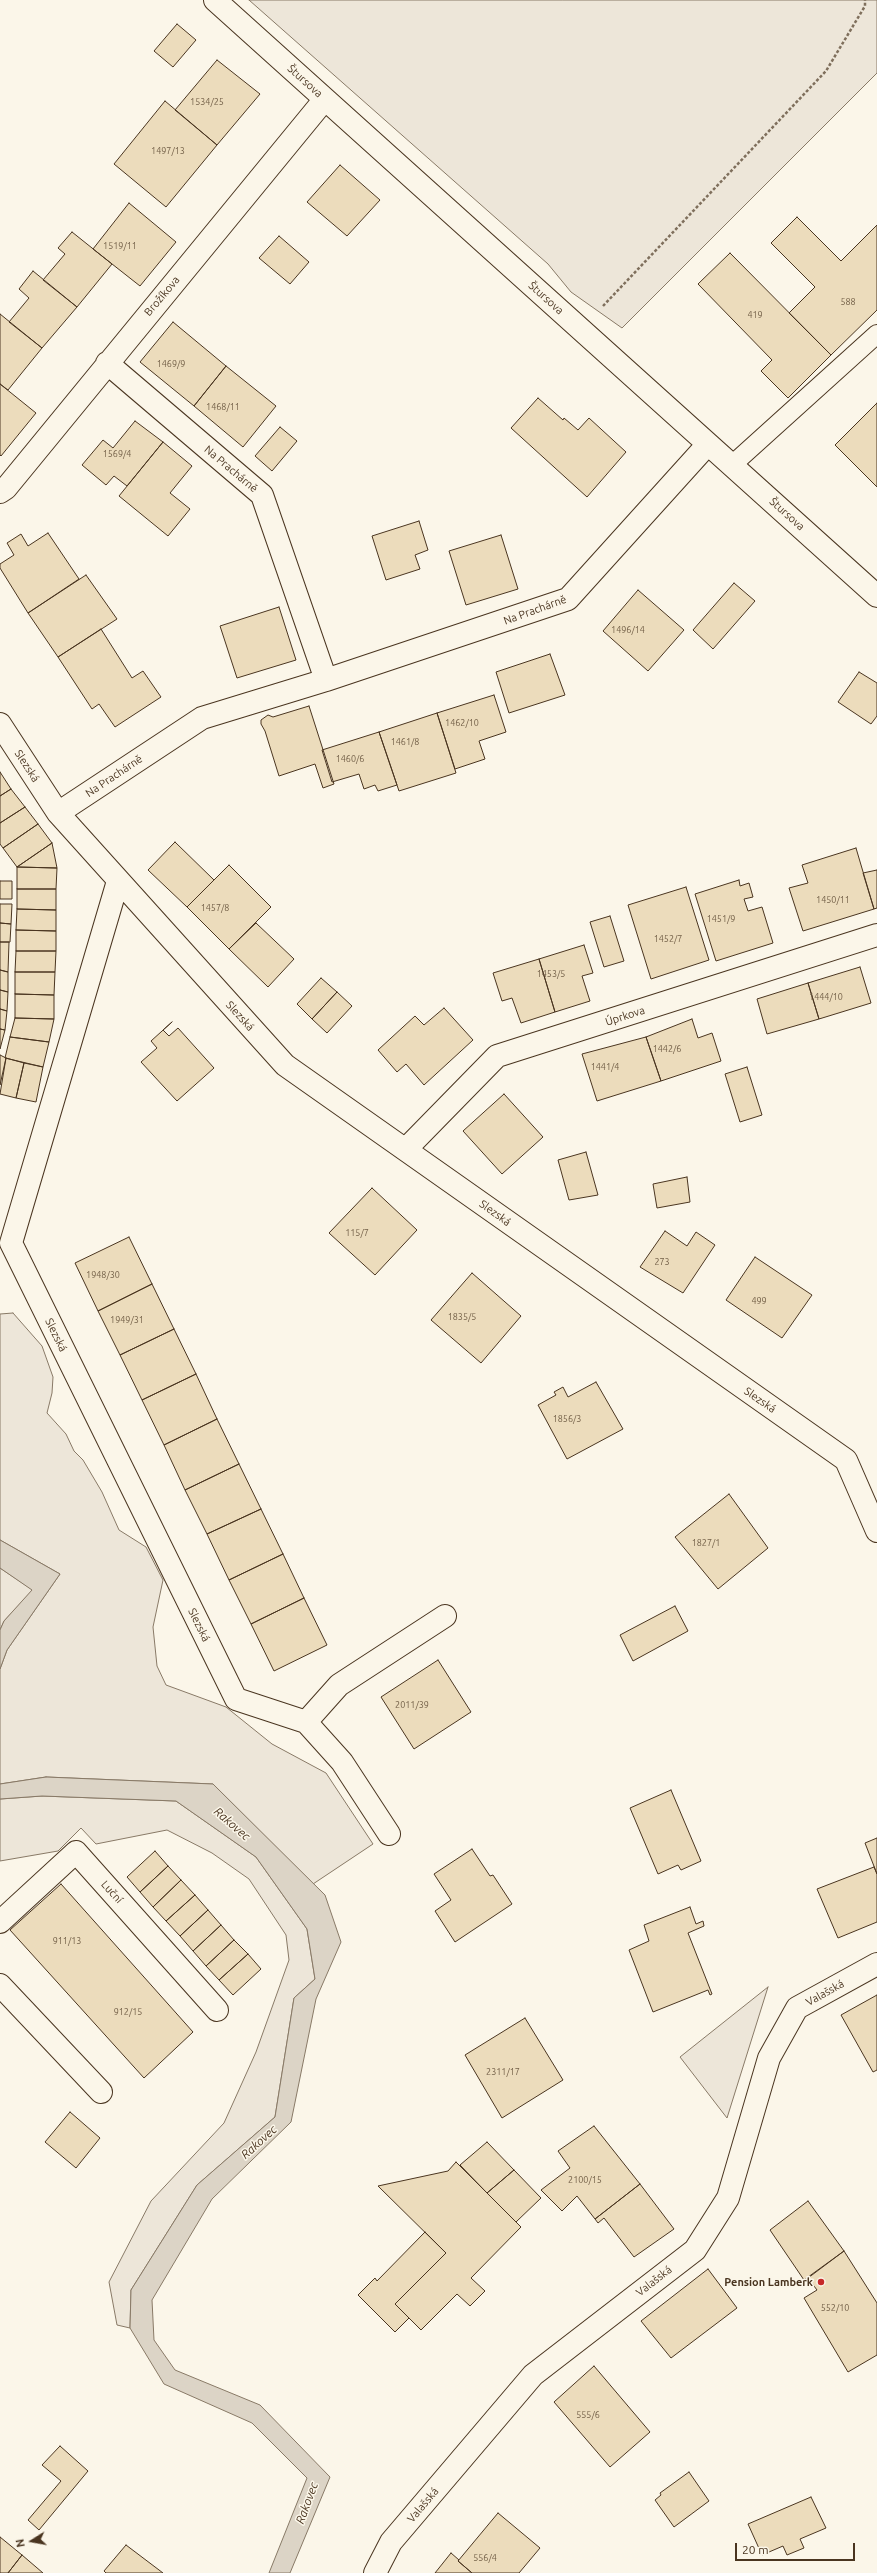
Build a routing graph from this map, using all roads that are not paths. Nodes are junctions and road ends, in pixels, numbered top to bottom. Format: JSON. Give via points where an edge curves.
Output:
{"nodes":[{"id":1,"x":215,"y":0,"type":"edge"},
{"id":2,"x":325,"y":99,"type":"junction"},
{"id":3,"x":877,"y":334,"type":"edge"},
{"id":4,"x":107,"y":363,"type":"junction"},
{"id":5,"x":708,"y":444,"type":"junction"},
{"id":6,"x":732,"y":465,"type":"junction"},
{"id":7,"x":0,"y":492,"type":"edge"},
{"id":8,"x":877,"y":596,"type":"edge"},
{"id":9,"x":326,"y":680,"type":"junction"},
{"id":10,"x":0,"y":724,"type":"edge"},
{"id":11,"x":58,"y":813,"type":"junction"},
{"id":12,"x":118,"y":881,"type":"junction"},
{"id":13,"x":877,"y":935,"type":"edge"},
{"id":14,"x":406,"y":1149,"type":"junction"},
{"id":15,"x":877,"y":1531,"type":"edge"},
{"id":16,"x":445,"y":1616,"type":"dead end"},
{"id":17,"x":306,"y":1722,"type":"junction"},
{"id":18,"x":389,"y":1834,"type":"dead end"},
{"id":19,"x":0,"y":1922,"type":"edge"},
{"id":20,"x":877,"y":1964,"type":"edge"},
{"id":21,"x":0,"y":1985,"type":"edge"},
{"id":22,"x":217,"y":2010,"type":"dead end"},
{"id":23,"x":101,"y":2092,"type":"dead end"},
{"id":24,"x":375,"y":2573,"type":"edge"}],
"edges":[{"from":1,"to":2,"type":"street","name":"Štursova"},
{"from":2,"to":4,"type":"street","name":"Brožíkova"},
{"from":2,"to":5,"type":"street","name":"Štursova"},
{"from":3,"to":6,"type":"lane"},
{"from":4,"to":7,"type":"street","name":"Brožíkova","via":[[6,488]]},
{"from":4,"to":9,"type":"street","name":"Na Prachárně","via":[[262,495]]},
{"from":5,"to":6,"type":"street","name":"Štursova"},
{"from":5,"to":9,"type":"street","name":"Na Prachárně","via":[[568,599]]},
{"from":6,"to":8,"type":"street","name":"Štursova"},
{"from":9,"to":11,"type":"street","name":"Na Prachárně","via":[[202,718]]},
{"from":10,"to":11,"type":"street","name":"Slezská"},
{"from":11,"to":12,"type":"street","name":"Slezská"},
{"from":12,"to":14,"type":"street","name":"Slezská","via":[[285,1065]]},
{"from":12,"to":17,"type":"street","name":"Slezská","via":[[11,1243],[236,1699]]},
{"from":13,"to":14,"type":"street","name":"Úprkova","via":[[497,1056]]},
{"from":14,"to":15,"type":"street","name":"Slezská","via":[[846,1460]]},
{"from":16,"to":17,"type":"street","via":[[339,1685]]},
{"from":17,"to":18,"type":"street","name":"Slezská","via":[[342,1762]]},
{"from":19,"to":22,"type":"street","name":"Luční","via":[[76,1852]]},
{"from":20,"to":24,"type":"street","name":"Valašská","via":[[797,2008],[769,2058],[728,2198],[695,2250],[533,2375],[391,2542]]},
{"from":21,"to":23,"type":"street"}]}
